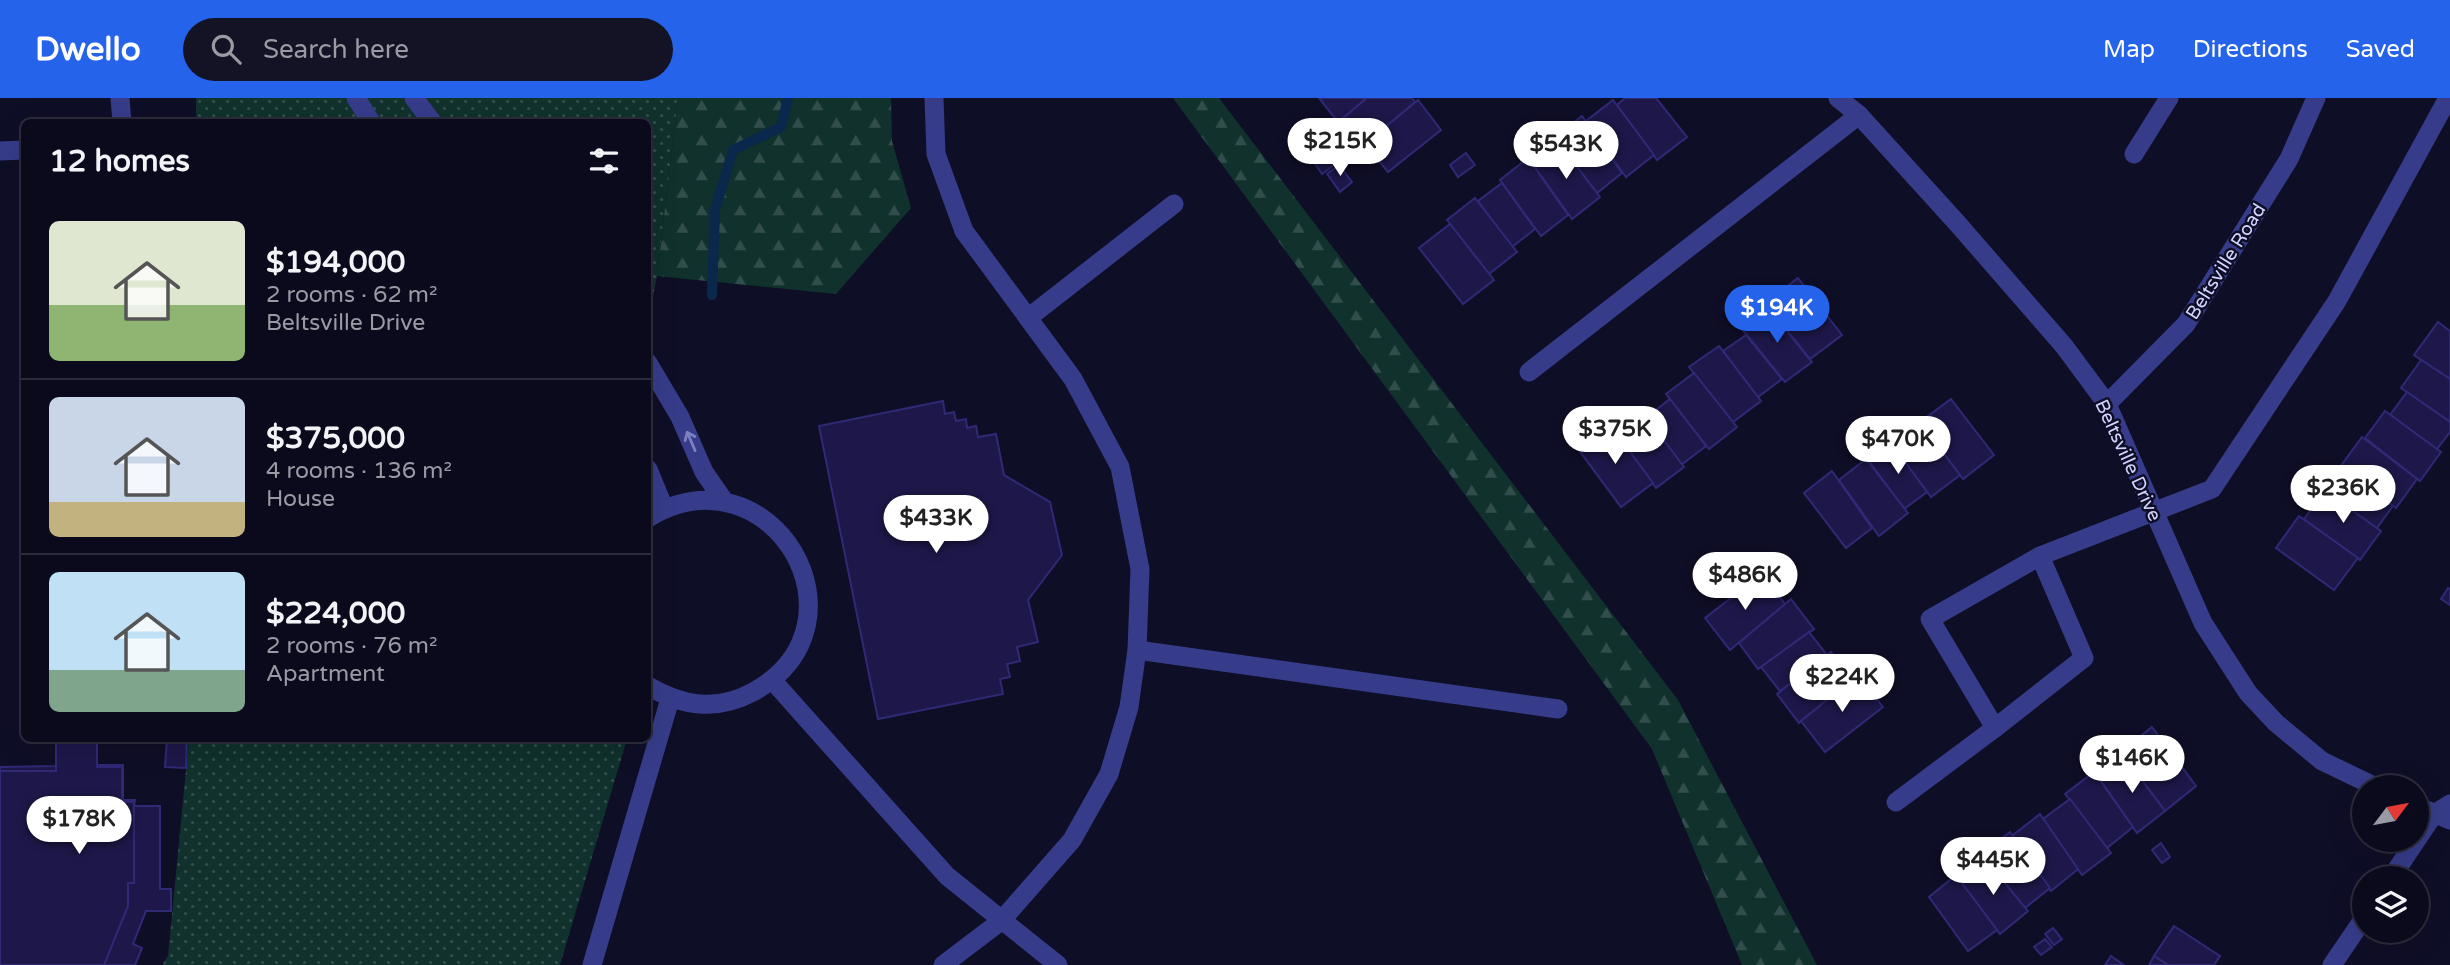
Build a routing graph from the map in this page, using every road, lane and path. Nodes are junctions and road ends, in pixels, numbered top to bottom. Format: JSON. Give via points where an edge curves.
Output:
{"nodes":[{"id":1,"x":120,"y":98,"type":"edge"},
{"id":2,"x":356,"y":98,"type":"edge"},
{"id":3,"x":414,"y":98,"type":"edge"},
{"id":4,"x":934,"y":98,"type":"edge"},
{"id":5,"x":1838,"y":98,"type":"edge"},
{"id":6,"x":2169,"y":98,"type":"edge"},
{"id":7,"x":2315,"y":98,"type":"edge"},
{"id":8,"x":2448,"y":98,"type":"edge"},
{"id":9,"x":1859,"y":115,"type":"junction"},
{"id":10,"x":122,"y":119,"type":"edge"},
{"id":11,"x":369,"y":119,"type":"edge"},
{"id":12,"x":430,"y":119,"type":"edge"},
{"id":13,"x":21,"y":150,"type":"edge"},
{"id":14,"x":0,"y":151,"type":"edge"},
{"id":15,"x":2134,"y":154,"type":"dead end"},
{"id":16,"x":1174,"y":204,"type":"dead end"},
{"id":17,"x":1028,"y":318,"type":"junction"},
{"id":18,"x":651,"y":368,"type":"edge"},
{"id":19,"x":1529,"y":372,"type":"dead end"},
{"id":20,"x":2108,"y":404,"type":"junction"},
{"id":21,"x":651,"y":486,"type":"edge"},
{"id":22,"x":724,"y":501,"type":"junction"},
{"id":23,"x":656,"y":513,"type":"edge"},
{"id":24,"x":2153,"y":513,"type":"junction"},
{"id":25,"x":2040,"y":556,"type":"junction"},
{"id":26,"x":1137,"y":650,"type":"junction"},
{"id":27,"x":773,"y":681,"type":"junction"},
{"id":28,"x":651,"y":688,"type":"edge"},
{"id":29,"x":670,"y":699,"type":"junction"},
{"id":30,"x":1558,"y":709,"type":"dead end"},
{"id":31,"x":1995,"y":728,"type":"junction"},
{"id":32,"x":2352,"y":775,"type":"edge"},
{"id":33,"x":1896,"y":802,"type":"dead end"},
{"id":34,"x":2438,"y":811,"type":"edge"},
{"id":35,"x":2399,"y":866,"type":"edge"},
{"id":36,"x":1001,"y":921,"type":"junction"},
{"id":37,"x":2352,"y":936,"type":"edge"},
{"id":38,"x":592,"y":965,"type":"edge"},
{"id":39,"x":943,"y":965,"type":"edge"},
{"id":40,"x":1058,"y":965,"type":"edge"},
{"id":41,"x":2332,"y":965,"type":"edge"}],
"edges":[{"from":1,"to":10,"type":"street"},
{"from":2,"to":11,"type":"street"},
{"from":3,"to":12,"type":"street"},
{"from":4,"to":17,"type":"street","via":[[936,154],[964,231]]},
{"from":5,"to":9,"type":"street","name":"Beltsville Drive"},
{"from":6,"to":15,"type":"street"},
{"from":7,"to":20,"type":"street","name":"Beltsville Road","via":[[2289,159],[2186,324]]},
{"from":8,"to":24,"type":"street","via":[[2337,301],[2212,489]]},
{"from":9,"to":19,"type":"street"},
{"from":9,"to":20,"type":"street","name":"Beltsville Drive","via":[[2064,346]]},
{"from":13,"to":14,"type":"street"},
{"from":16,"to":17,"type":"street"},
{"from":17,"to":26,"type":"street","via":[[1073,379],[1119,467],[1140,569]]},
{"from":22,"to":18,"type":"street","one_way":true,"via":[[704,472],[680,417]]},
{"from":20,"to":24,"type":"street","name":"Beltsville Drive"},
{"from":21,"to":23,"type":"street"},
{"from":22,"to":23,"type":"street","via":[[688,500]]},
{"from":22,"to":27,"type":"street","via":[[748,509],[779,530],[804,572],[807,622],[799,645]]},
{"from":24,"to":25,"type":"street"},
{"from":24,"to":32,"type":"street","name":"Beltsville Drive","via":[[2203,622],[2248,693],[2322,761]]},
{"from":25,"to":31,"type":"street","via":[[2084,658]]},
{"from":25,"to":31,"type":"street","via":[[1930,618]]},
{"from":26,"to":30,"type":"street"},
{"from":26,"to":36,"type":"street","via":[[1129,707],[1109,774],[1072,839]]},
{"from":27,"to":29,"type":"street","via":[[737,701],[717,705]]},
{"from":27,"to":36,"type":"street","via":[[947,876]]},
{"from":28,"to":29,"type":"street"},
{"from":29,"to":38,"type":"street"},
{"from":31,"to":33,"type":"street"},
{"from":34,"to":35,"type":"street"},
{"from":36,"to":39,"type":"street"},
{"from":36,"to":40,"type":"street"},
{"from":37,"to":41,"type":"street"}]}
